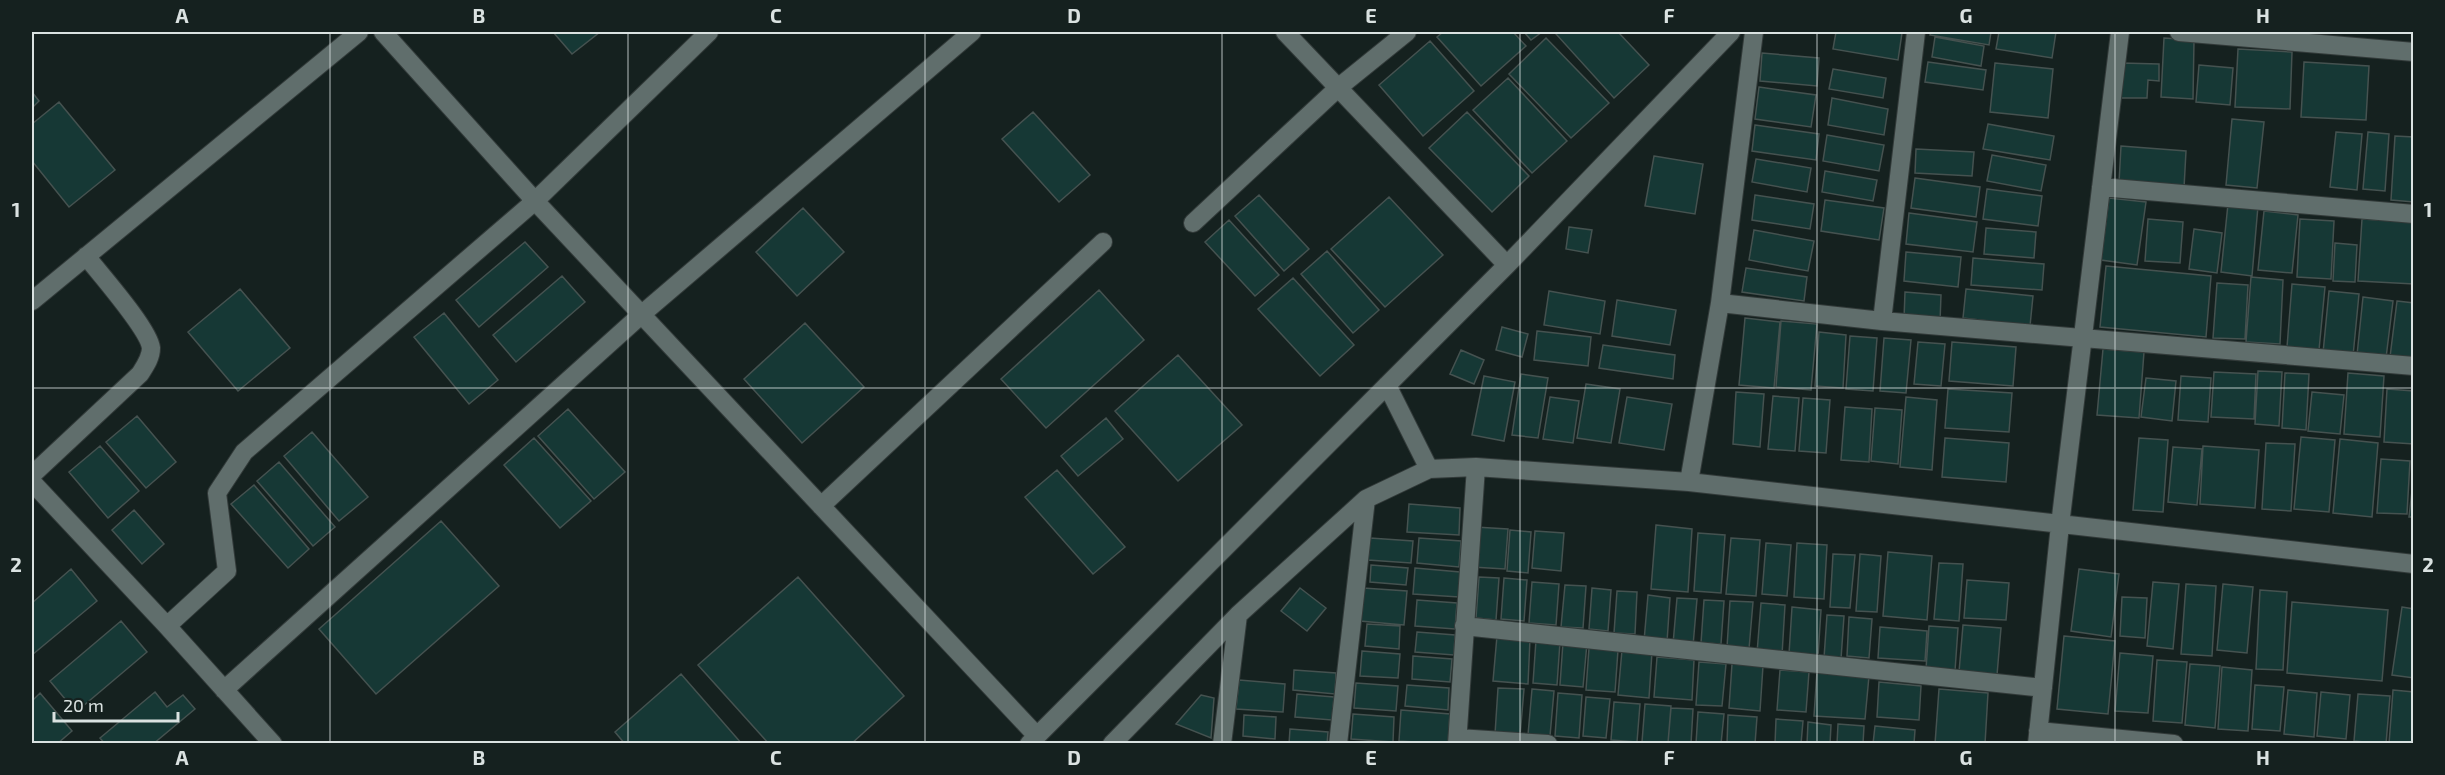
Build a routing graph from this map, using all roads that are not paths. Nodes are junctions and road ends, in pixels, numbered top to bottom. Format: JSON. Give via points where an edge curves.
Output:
{"nodes":[{"id":1,"x":359,"y":32,"type":"edge"},
{"id":2,"x":383,"y":32,"type":"edge"},
{"id":3,"x":710,"y":32,"type":"edge"},
{"id":4,"x":972,"y":32,"type":"edge"},
{"id":5,"x":1285,"y":32,"type":"edge"},
{"id":6,"x":1407,"y":32,"type":"edge"},
{"id":7,"x":1731,"y":32,"type":"edge"},
{"id":8,"x":1754,"y":32,"type":"edge"},
{"id":9,"x":1916,"y":32,"type":"edge"},
{"id":10,"x":2120,"y":32,"type":"edge"},
{"id":11,"x":2179,"y":32,"type":"edge"},
{"id":12,"x":2414,"y":52,"type":"edge"},
{"id":13,"x":1339,"y":87,"type":"junction"},
{"id":14,"x":2101,"y":187,"type":"junction"},
{"id":15,"x":535,"y":201,"type":"junction"},
{"id":16,"x":2414,"y":214,"type":"edge"},
{"id":17,"x":1193,"y":223,"type":"dead end"},
{"id":18,"x":1103,"y":242,"type":"dead end"},
{"id":19,"x":86,"y":256,"type":"junction"},
{"id":20,"x":1507,"y":265,"type":"junction"},
{"id":21,"x":32,"y":301,"type":"edge"},
{"id":22,"x":1720,"y":303,"type":"junction"},
{"id":23,"x":642,"y":314,"type":"junction"},
{"id":24,"x":1882,"y":321,"type":"junction"},
{"id":25,"x":2083,"y":338,"type":"junction"},
{"id":26,"x":2414,"y":366,"type":"edge"},
{"id":27,"x":1387,"y":386,"type":"junction"},
{"id":28,"x":1476,"y":467,"type":"junction"},
{"id":29,"x":1430,"y":469,"type":"junction"},
{"id":30,"x":32,"y":475,"type":"edge"},
{"id":31,"x":32,"y":482,"type":"edge"},
{"id":32,"x":1689,"y":482,"type":"junction"},
{"id":33,"x":1366,"y":499,"type":"junction"},
{"id":34,"x":821,"y":506,"type":"junction"},
{"id":35,"x":2060,"y":525,"type":"junction"},
{"id":36,"x":2414,"y":564,"type":"edge"},
{"id":37,"x":1238,"y":615,"type":"junction"},
{"id":38,"x":167,"y":626,"type":"junction"},
{"id":39,"x":1464,"y":626,"type":"junction"},
{"id":40,"x":2043,"y":688,"type":"junction"},
{"id":41,"x":224,"y":690,"type":"junction"},
{"id":42,"x":2038,"y":737,"type":"edge"},
{"id":43,"x":1033,"y":740,"type":"edge"},
{"id":44,"x":1457,"y":741,"type":"edge"},
{"id":45,"x":273,"y":744,"type":"edge"},
{"id":46,"x":1112,"y":744,"type":"edge"},
{"id":47,"x":1222,"y":744,"type":"edge"},
{"id":48,"x":1338,"y":744,"type":"edge"},
{"id":49,"x":1548,"y":744,"type":"edge"},
{"id":50,"x":2174,"y":744,"type":"edge"}],
"edges":[{"from":1,"to":19,"type":"street"},
{"from":2,"to":15,"type":"street"},
{"from":3,"to":15,"type":"street"},
{"from":4,"to":23,"type":"street"},
{"from":5,"to":13,"type":"street"},
{"from":6,"to":13,"type":"street"},
{"from":7,"to":20,"type":"street"},
{"from":8,"to":22,"type":"street"},
{"from":9,"to":24,"type":"street"},
{"from":10,"to":14,"type":"street"},
{"from":11,"to":12,"type":"street"},
{"from":13,"to":17,"type":"street"},
{"from":13,"to":20,"type":"street"},
{"from":14,"to":16,"type":"street"},
{"from":14,"to":25,"type":"street"},
{"from":15,"to":23,"type":"street"},
{"from":15,"to":38,"type":"street","via":[[244,452],[217,493],[227,570]]},
{"from":18,"to":34,"type":"street"},
{"from":19,"to":21,"type":"street"},
{"from":19,"to":30,"type":"street","via":[[144,331],[151,347],[149,360],[140,374]]},
{"from":20,"to":27,"type":"street"},
{"from":22,"to":24,"type":"street"},
{"from":22,"to":32,"type":"street"},
{"from":23,"to":34,"type":"street"},
{"from":23,"to":41,"type":"street"},
{"from":24,"to":25,"type":"street"},
{"from":25,"to":26,"type":"street"},
{"from":25,"to":35,"type":"street"},
{"from":27,"to":29,"type":"street"},
{"from":27,"to":43,"type":"street"},
{"from":28,"to":29,"type":"street"},
{"from":28,"to":32,"type":"street"},
{"from":28,"to":39,"type":"street"},
{"from":29,"to":33,"type":"street"},
{"from":31,"to":38,"type":"street"},
{"from":32,"to":35,"type":"street"},
{"from":33,"to":37,"type":"street"},
{"from":33,"to":48,"type":"street"},
{"from":34,"to":43,"type":"street"},
{"from":35,"to":36,"type":"street"},
{"from":35,"to":40,"type":"street"},
{"from":37,"to":46,"type":"street"},
{"from":37,"to":47,"type":"street"},
{"from":38,"to":41,"type":"street"},
{"from":39,"to":40,"type":"street"},
{"from":39,"to":44,"type":"street"},
{"from":40,"to":42,"type":"street"},
{"from":41,"to":45,"type":"street"},
{"from":42,"to":50,"type":"street"},
{"from":44,"to":49,"type":"street"}]}
